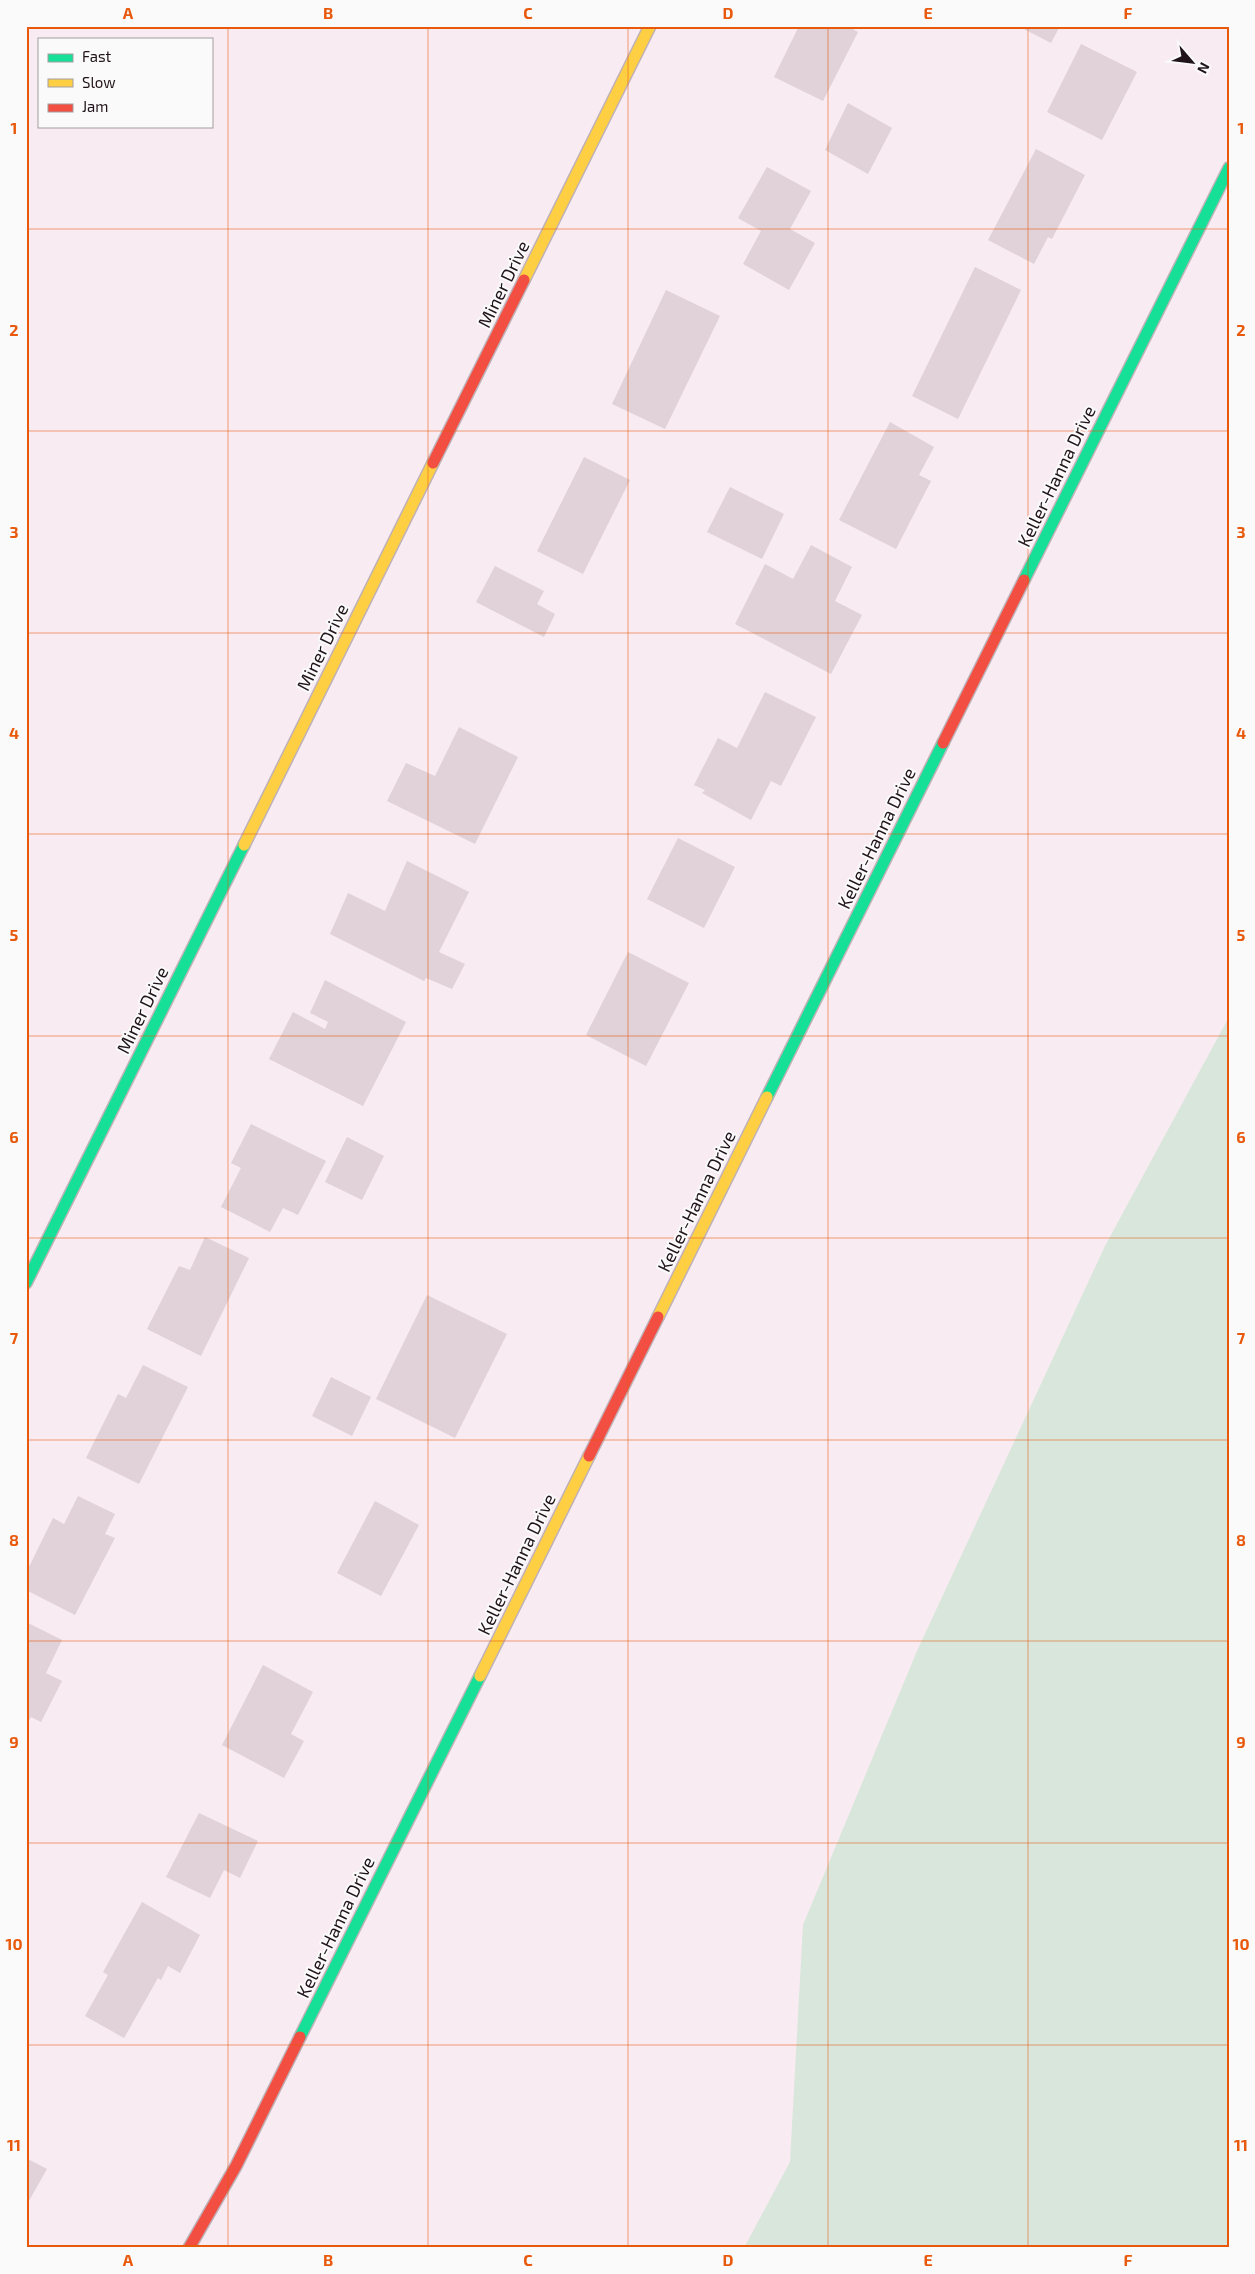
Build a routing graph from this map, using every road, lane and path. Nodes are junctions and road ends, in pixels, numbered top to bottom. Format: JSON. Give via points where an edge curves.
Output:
{"nodes":[{"id":1,"x":650,"y":26,"type":"edge"},
{"id":2,"x":1229,"y":168,"type":"edge"},
{"id":3,"x":26,"y":1283,"type":"edge"},
{"id":4,"x":189,"y":2248,"type":"edge"}],
"edges":[{"from":1,"to":3,"type":"street","name":"Miner Drive"},
{"from":2,"to":4,"type":"street","name":"Keller-Hanna Drive","via":[[236,2166]]}]}
